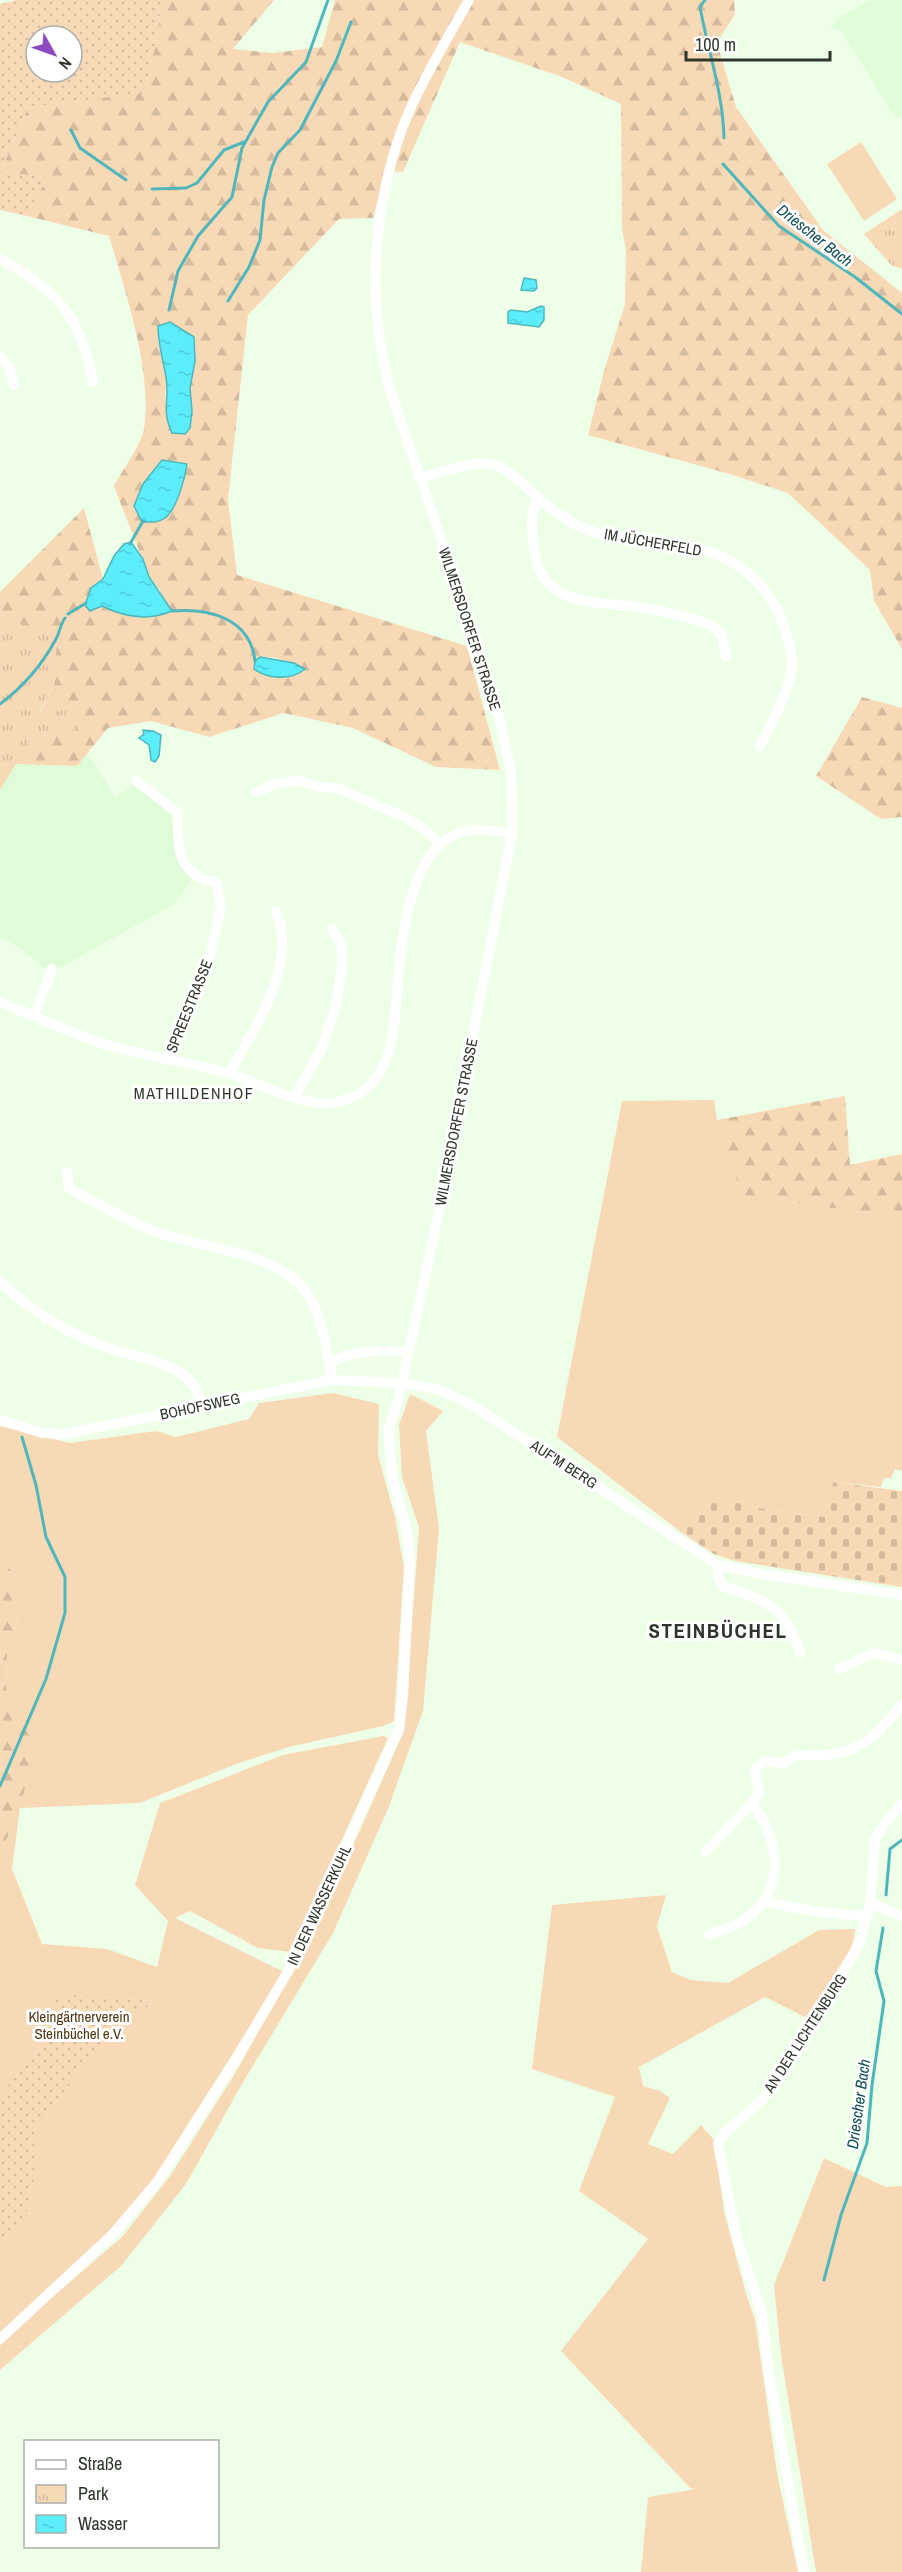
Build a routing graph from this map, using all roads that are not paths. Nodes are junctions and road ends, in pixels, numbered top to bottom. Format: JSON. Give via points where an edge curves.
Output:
{"nodes":[{"id":1,"x":466,"y":5,"type":"edge"},
{"id":2,"x":0,"y":259,"type":"edge"},
{"id":3,"x":0,"y":356,"type":"edge"},
{"id":4,"x":93,"y":382,"type":"dead end"},
{"id":5,"x":14,"y":385,"type":"dead end"},
{"id":6,"x":419,"y":478,"type":"junction"},
{"id":7,"x":538,"y":499,"type":"junction"},
{"id":8,"x":726,"y":657,"type":"dead end"},
{"id":9,"x":760,"y":746,"type":"dead end"},
{"id":10,"x":136,"y":781,"type":"dead end"},
{"id":11,"x":257,"y":792,"type":"dead end"},
{"id":12,"x":512,"y":833,"type":"junction"},
{"id":13,"x":439,"y":843,"type":"junction"},
{"id":14,"x":276,"y":911,"type":"dead end"},
{"id":15,"x":332,"y":929,"type":"dead end"},
{"id":16,"x":52,"y":969,"type":"dead end"},
{"id":17,"x":0,"y":1002,"type":"edge"},
{"id":18,"x":34,"y":1016,"type":"junction"},
{"id":19,"x":167,"y":1059,"type":"junction"},
{"id":20,"x":230,"y":1074,"type":"junction"},
{"id":21,"x":295,"y":1096,"type":"junction"},
{"id":22,"x":67,"y":1172,"type":"dead end"},
{"id":23,"x":0,"y":1281,"type":"edge"},
{"id":24,"x":409,"y":1352,"type":"junction"},
{"id":25,"x":329,"y":1362,"type":"junction"},
{"id":26,"x":332,"y":1380,"type":"junction"},
{"id":27,"x":402,"y":1383,"type":"junction"},
{"id":28,"x":202,"y":1406,"type":"junction"},
{"id":29,"x":0,"y":1420,"type":"edge"},
{"id":30,"x":718,"y":1564,"type":"junction"},
{"id":31,"x":902,"y":1595,"type":"edge"},
{"id":32,"x":800,"y":1653,"type":"dead end"},
{"id":33,"x":902,"y":1660,"type":"edge"},
{"id":34,"x":839,"y":1669,"type":"dead end"},
{"id":35,"x":902,"y":1704,"type":"edge"},
{"id":36,"x":752,"y":1803,"type":"junction"},
{"id":37,"x":902,"y":1804,"type":"edge"},
{"id":38,"x":706,"y":1851,"type":"dead end"},
{"id":39,"x":765,"y":1902,"type":"junction"},
{"id":40,"x":870,"y":1903,"type":"junction"},
{"id":41,"x":902,"y":1916,"type":"edge"},
{"id":42,"x":868,"y":1917,"type":"junction"},
{"id":43,"x":709,"y":1934,"type":"dead end"},
{"id":44,"x":0,"y":2339,"type":"edge"},
{"id":45,"x":804,"y":2572,"type":"edge"}],
"edges":[{"from":1,"to":6,"type":"street","name":"WILMERSDORFER STRASSE","via":[[412,106],[398,141],[379,234],[379,333],[388,383]]},
{"from":2,"to":4,"type":"street","via":[[29,275],[64,307],[88,353]]},
{"from":3,"to":5,"type":"street","via":[[9,367]]},
{"from":6,"to":7,"type":"street","name":"IM JÜCHERFELD","via":[[489,464],[508,473]]},
{"from":6,"to":12,"type":"street","name":"WILMERSDORFER STRASSE","via":[[495,698],[511,773]]},
{"from":7,"to":8,"type":"street","via":[[531,519],[535,557],[551,588],[569,598],[639,607],[710,624],[722,635]]},
{"from":7,"to":9,"type":"street","name":"IM JÜCHERFELD","via":[[590,531],[699,549],[735,564],[759,583],[780,614],[792,666],[779,707]]},
{"from":10,"to":19,"type":"street","name":"SPREESTRASSE","via":[[178,813],[177,844],[181,856],[187,868],[203,880],[216,882],[221,906],[203,978]]},
{"from":11,"to":13,"type":"street","via":[[276,783],[300,781],[337,788],[402,816]]},
{"from":12,"to":13,"type":"street","via":[[474,830]]},
{"from":12,"to":24,"type":"street","name":"WILMERSDORFER STRASSE"},
{"from":13,"to":21,"type":"street","via":[[416,885],[400,954],[392,1044],[381,1072],[363,1091],[341,1102],[317,1104]]},
{"from":14,"to":20,"type":"street","via":[[282,926],[282,956],[266,1004]]},
{"from":15,"to":21,"type":"street","via":[[342,946],[336,1006],[322,1048]]},
{"from":16,"to":18,"type":"street"},
{"from":17,"to":18,"type":"street"},
{"from":18,"to":19,"type":"street","via":[[111,1046]]},
{"from":19,"to":20,"type":"street"},
{"from":20,"to":21,"type":"street"},
{"from":22,"to":25,"type":"street","via":[[69,1188],[126,1219],[265,1263],[294,1280],[313,1302]]},
{"from":23,"to":28,"type":"street","via":[[23,1302],[79,1335],[179,1372],[191,1382]]},
{"from":24,"to":25,"type":"street","via":[[354,1352]]},
{"from":24,"to":27,"type":"street","name":"WILMERSDORFER STRASSE"},
{"from":25,"to":26,"type":"street"},
{"from":26,"to":27,"type":"street","name":"BOHOFSWEG"},
{"from":26,"to":28,"type":"street","name":"BOHOFSWEG"},
{"from":27,"to":30,"type":"street","name":"AUF'M BERG","via":[[437,1389],[472,1405]]},
{"from":27,"to":44,"type":"street","name":"IN DER WASSERKUHL","via":[[388,1431],[391,1471],[407,1530],[410,1560],[399,1729],[290,1968],[157,2182],[112,2235]]},
{"from":28,"to":29,"type":"street","name":"BOHOFSWEG","via":[[64,1434],[42,1433]]},
{"from":30,"to":31,"type":"street","name":"AUF'M BERG"},
{"from":30,"to":32,"type":"street","via":[[723,1586],[762,1599],[784,1618],[793,1630]]},
{"from":33,"to":34,"type":"street","via":[[873,1653]]},
{"from":35,"to":36,"type":"street","via":[[886,1726],[861,1745],[829,1755],[806,1753],[792,1756],[784,1763],[765,1761],[757,1766],[754,1774],[760,1791]]},
{"from":36,"to":38,"type":"street"},
{"from":36,"to":39,"type":"street","via":[[767,1826],[775,1856],[776,1872]]},
{"from":37,"to":40,"type":"street","name":"AN DER LICHTENBURG","via":[[875,1840]]},
{"from":39,"to":42,"type":"street"},
{"from":39,"to":43,"type":"street","via":[[751,1916],[726,1930]]},
{"from":40,"to":41,"type":"street"},
{"from":40,"to":42,"type":"street","name":"AN DER LICHTENBURG"},
{"from":42,"to":45,"type":"street","name":"AN DER LICHTENBURG","via":[[846,1969],[763,2099],[718,2144],[737,2240],[762,2313]]}]}
